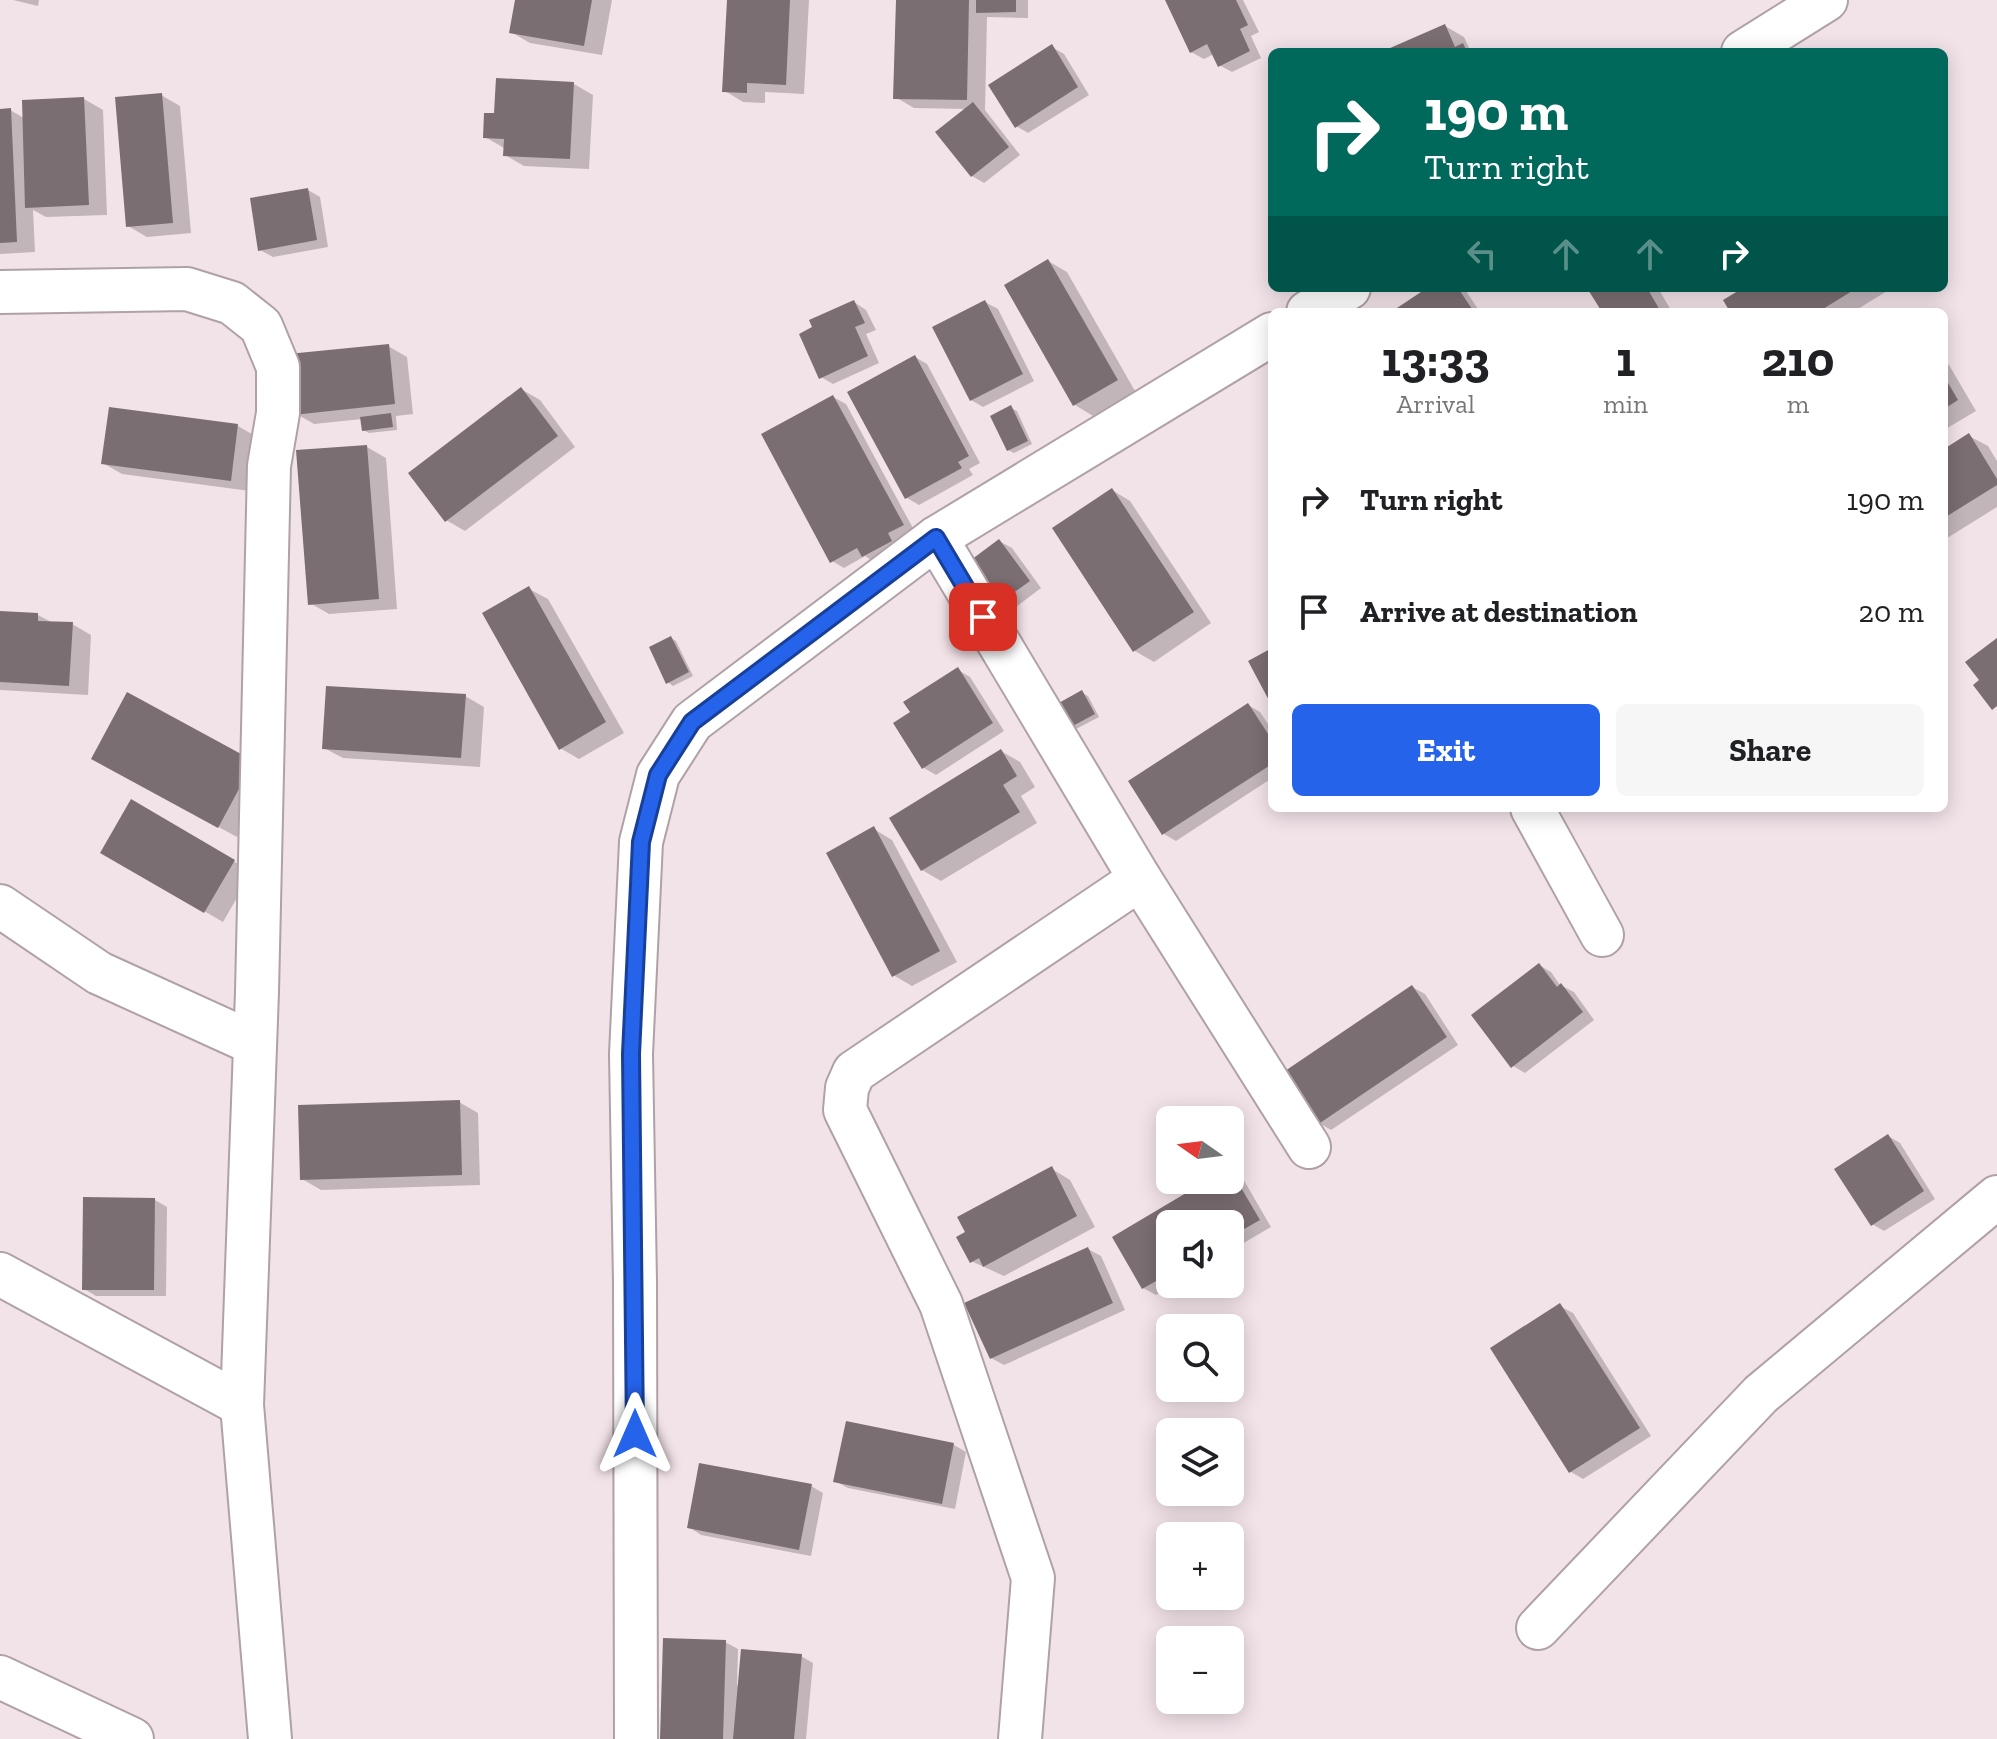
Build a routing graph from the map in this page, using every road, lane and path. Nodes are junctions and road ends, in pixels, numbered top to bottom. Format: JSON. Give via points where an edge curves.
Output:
{"nodes":[{"id":1,"x":1826,"y":0,"type":"edge"},
{"id":2,"x":1749,"y":48,"type":"edge"},
{"id":3,"x":0,"y":292,"type":"edge"},
{"id":4,"x":1342,"y":292,"type":"edge"},
{"id":5,"x":1315,"y":308,"type":"edge"},
{"id":6,"x":1268,"y":336,"type":"edge"},
{"id":7,"x":936,"y":538,"type":"junction"},
{"id":8,"x":1534,"y":812,"type":"edge"},
{"id":9,"x":1140,"y":879,"type":"junction"},
{"id":10,"x":0,"y":906,"type":"edge"},
{"id":11,"x":1602,"y":935,"type":"dead end"},
{"id":12,"x":255,"y":1044,"type":"junction"},
{"id":13,"x":1309,"y":1147,"type":"dead end"},
{"id":14,"x":1997,"y":1197,"type":"edge"},
{"id":15,"x":0,"y":1274,"type":"edge"},
{"id":16,"x":242,"y":1405,"type":"junction"},
{"id":17,"x":1538,"y":1628,"type":"dead end"},
{"id":18,"x":0,"y":1677,"type":"edge"},
{"id":19,"x":132,"y":1739,"type":"edge"},
{"id":20,"x":270,"y":1739,"type":"edge"},
{"id":21,"x":636,"y":1739,"type":"edge"},
{"id":22,"x":1020,"y":1739,"type":"edge"}],
"edges":[{"from":1,"to":2,"type":"street"},
{"from":3,"to":12,"type":"street","via":[[187,289],[232,303],[261,326],[278,367],[278,413],[269,466]]},
{"from":4,"to":5,"type":"street"},
{"from":6,"to":7,"type":"street"},
{"from":7,"to":9,"type":"street"},
{"from":7,"to":21,"type":"street","via":[[692,722],[658,775],[641,842],[631,1054]]},
{"from":8,"to":11,"type":"street"},
{"from":9,"to":13,"type":"street"},
{"from":9,"to":22,"type":"street","via":[[854,1072],[847,1088],[845,1110],[941,1304],[1033,1578]]},
{"from":10,"to":12,"type":"street","via":[[99,973]]},
{"from":12,"to":16,"type":"street"},
{"from":14,"to":17,"type":"street","via":[[1761,1394]]},
{"from":15,"to":16,"type":"street"},
{"from":16,"to":20,"type":"street"},
{"from":18,"to":19,"type":"street"}]}
